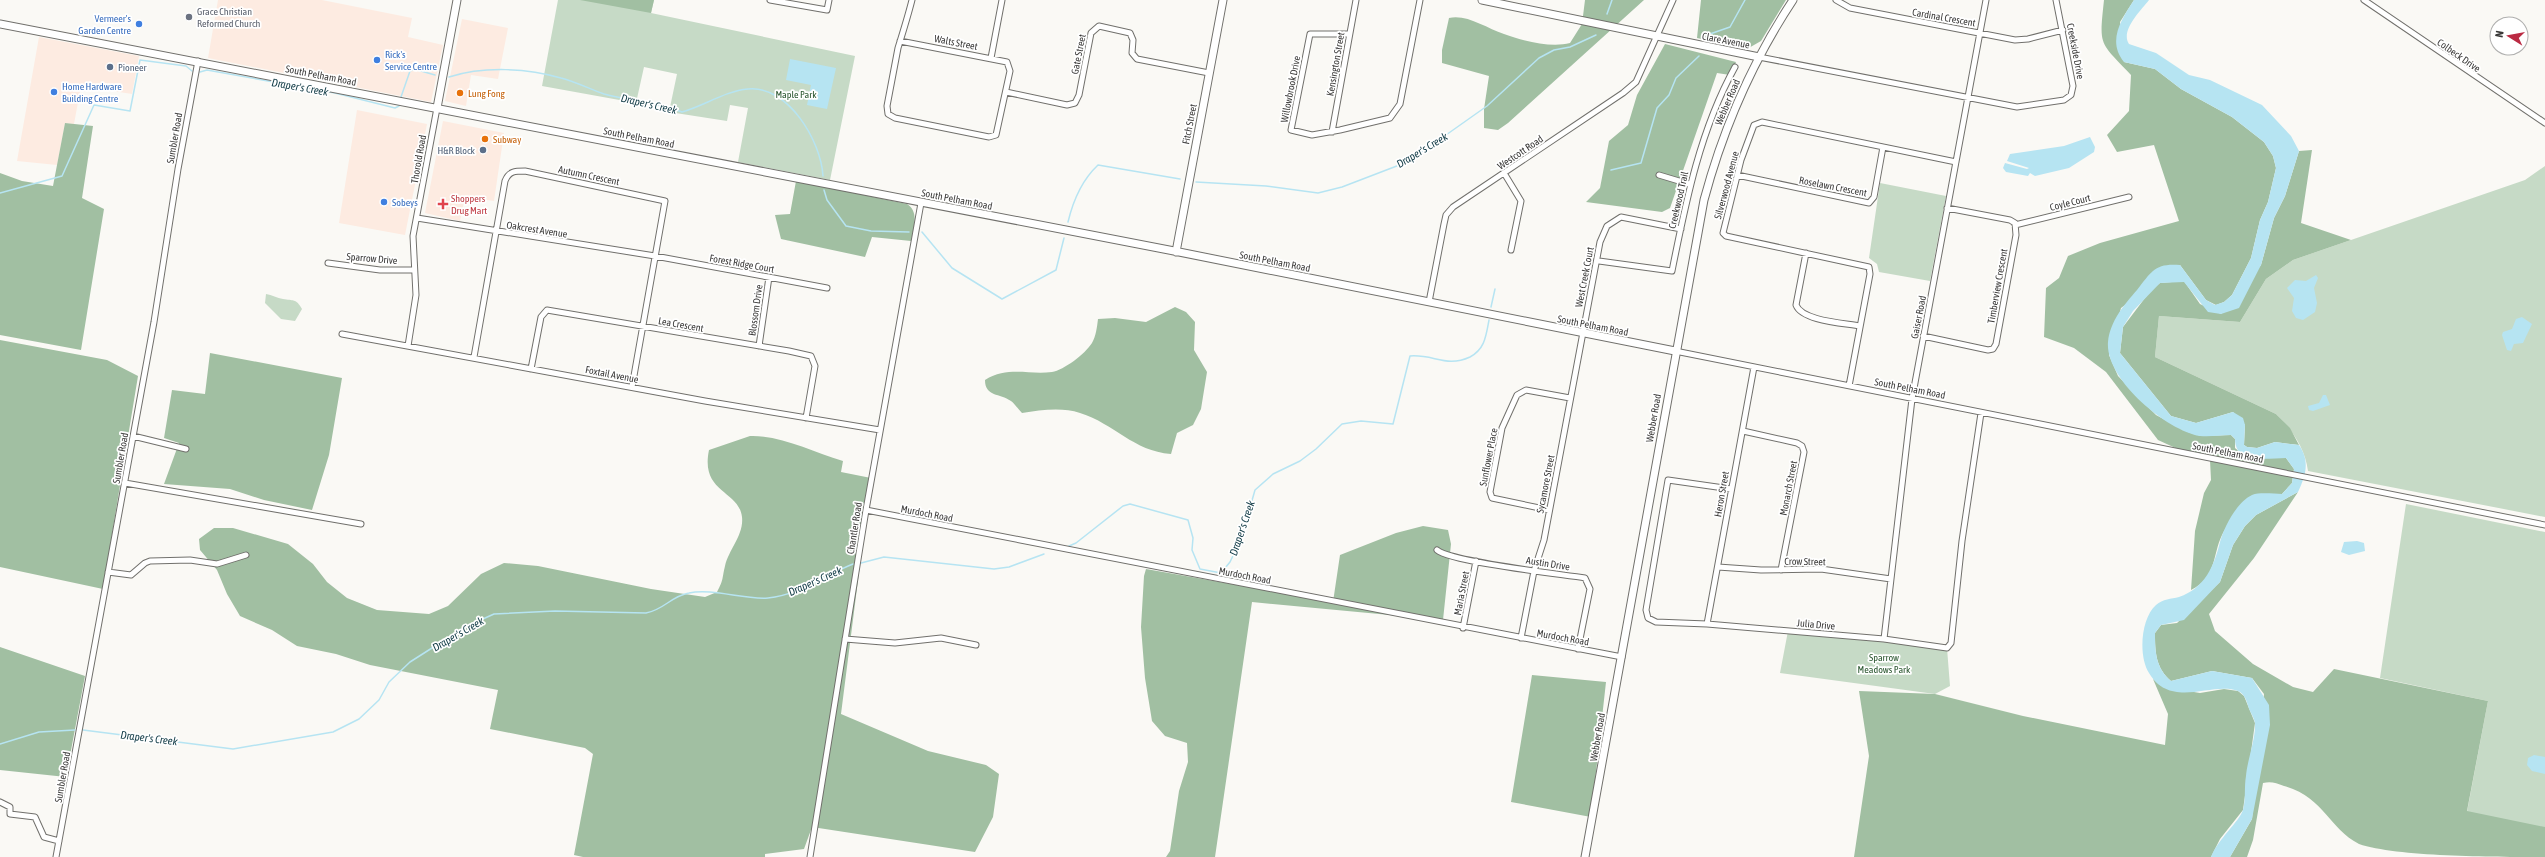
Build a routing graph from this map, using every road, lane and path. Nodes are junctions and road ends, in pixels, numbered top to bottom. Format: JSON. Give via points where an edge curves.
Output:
{"nodes":[{"id":1,"x":457,"y":0,"type":"edge"},
{"id":2,"x":770,"y":0,"type":"edge"},
{"id":3,"x":830,"y":0,"type":"edge"},
{"id":4,"x":912,"y":0,"type":"edge"},
{"id":5,"x":1002,"y":0,"type":"edge"},
{"id":6,"x":1223,"y":0,"type":"edge"},
{"id":7,"x":1356,"y":0,"type":"edge"},
{"id":8,"x":1420,"y":0,"type":"edge"},
{"id":9,"x":1482,"y":0,"type":"edge"},
{"id":10,"x":1673,"y":0,"type":"edge"},
{"id":11,"x":1793,"y":0,"type":"edge"},
{"id":12,"x":1836,"y":0,"type":"edge"},
{"id":13,"x":1986,"y":0,"type":"edge"},
{"id":14,"x":2056,"y":0,"type":"edge"},
{"id":15,"x":2364,"y":0,"type":"edge"},
{"id":16,"x":1495,"y":1,"type":"edge"},
{"id":17,"x":0,"y":24,"type":"edge"},
{"id":18,"x":2063,"y":30,"type":"junction"},
{"id":19,"x":1980,"y":32,"type":"junction"},
{"id":20,"x":1349,"y":34,"type":"junction"},
{"id":21,"x":1657,"y":37,"type":"junction"},
{"id":22,"x":900,"y":41,"type":"junction"},
{"id":23,"x":1759,"y":57,"type":"junction"},
{"id":24,"x":991,"y":58,"type":"junction"},
{"id":25,"x":198,"y":61,"type":"junction"},
{"id":26,"x":1735,"y":67,"type":"dead end"},
{"id":27,"x":1209,"y":73,"type":"junction"},
{"id":28,"x":1006,"y":92,"type":"junction"},
{"id":29,"x":1968,"y":98,"type":"junction"},
{"id":30,"x":437,"y":108,"type":"junction"},
{"id":31,"x":2545,"y":123,"type":"edge"},
{"id":32,"x":1332,"y":132,"type":"junction"},
{"id":33,"x":1883,"y":147,"type":"junction"},
{"id":34,"x":1956,"y":162,"type":"junction"},
{"id":35,"x":1504,"y":173,"type":"junction"},
{"id":36,"x":1660,"y":175,"type":"dead end"},
{"id":37,"x":1737,"y":175,"type":"junction"},
{"id":38,"x":1690,"y":184,"type":"junction"},
{"id":39,"x":2129,"y":197,"type":"dead end"},
{"id":40,"x":921,"y":202,"type":"junction"},
{"id":41,"x":1947,"y":208,"type":"junction"},
{"id":42,"x":417,"y":218,"type":"junction"},
{"id":43,"x":2015,"y":225,"type":"junction"},
{"id":44,"x":1681,"y":229,"type":"junction"},
{"id":45,"x":495,"y":232,"type":"junction"},
{"id":46,"x":1511,"y":250,"type":"dead end"},
{"id":47,"x":1176,"y":252,"type":"junction"},
{"id":48,"x":1806,"y":253,"type":"junction"},
{"id":49,"x":655,"y":256,"type":"junction"},
{"id":50,"x":1599,"y":261,"type":"dead end"},
{"id":51,"x":328,"y":263,"type":"dead end"},
{"id":52,"x":414,"y":270,"type":"junction"},
{"id":53,"x":769,"y":277,"type":"junction"},
{"id":54,"x":827,"y":288,"type":"dead end"},
{"id":55,"x":1429,"y":302,"type":"junction"},
{"id":56,"x":643,"y":326,"type":"junction"},
{"id":57,"x":1860,"y":326,"type":"junction"},
{"id":58,"x":1582,"y":333,"type":"junction"},
{"id":59,"x":342,"y":334,"type":"dead end"},
{"id":60,"x":1923,"y":336,"type":"junction"},
{"id":61,"x":408,"y":346,"type":"junction"},
{"id":62,"x":759,"y":346,"type":"junction"},
{"id":63,"x":1675,"y":351,"type":"junction"},
{"id":64,"x":474,"y":357,"type":"junction"},
{"id":65,"x":1754,"y":367,"type":"junction"},
{"id":66,"x":532,"y":369,"type":"junction"},
{"id":67,"x":1849,"y":386,"type":"junction"},
{"id":68,"x":632,"y":387,"type":"junction"},
{"id":69,"x":1570,"y":398,"type":"junction"},
{"id":70,"x":1912,"y":399,"type":"junction"},
{"id":71,"x":1981,"y":413,"type":"junction"},
{"id":72,"x":806,"y":418,"type":"junction"},
{"id":73,"x":880,"y":430,"type":"junction"},
{"id":74,"x":1742,"y":431,"type":"junction"},
{"id":75,"x":133,"y":436,"type":"junction"},
{"id":76,"x":186,"y":449,"type":"dead end"},
{"id":77,"x":125,"y":483,"type":"junction"},
{"id":78,"x":1731,"y":489,"type":"junction"},
{"id":79,"x":866,"y":510,"type":"junction"},
{"id":80,"x":1549,"y":510,"type":"junction"},
{"id":81,"x":361,"y":524,"type":"dead end"},
{"id":82,"x":2545,"y":524,"type":"edge"},
{"id":83,"x":1437,"y":550,"type":"dead end"},
{"id":84,"x":246,"y":555,"type":"dead end"},
{"id":85,"x":1476,"y":561,"type":"junction"},
{"id":86,"x":1718,"y":567,"type":"junction"},
{"id":87,"x":1534,"y":570,"type":"junction"},
{"id":88,"x":1781,"y":570,"type":"junction"},
{"id":89,"x":108,"y":572,"type":"junction"},
{"id":90,"x":1891,"y":579,"type":"junction"},
{"id":91,"x":1707,"y":624,"type":"junction"},
{"id":92,"x":1463,"y":628,"type":"junction"},
{"id":93,"x":1520,"y":638,"type":"junction"},
{"id":94,"x":845,"y":639,"type":"junction"},
{"id":95,"x":1884,"y":639,"type":"junction"},
{"id":96,"x":976,"y":645,"type":"dead end"},
{"id":97,"x":1578,"y":649,"type":"junction"},
{"id":98,"x":1622,"y":657,"type":"junction"},
{"id":99,"x":0,"y":802,"type":"edge"},
{"id":100,"x":59,"y":841,"type":"junction"},
{"id":101,"x":56,"y":857,"type":"edge"},
{"id":102,"x":810,"y":857,"type":"edge"},
{"id":103,"x":1585,"y":857,"type":"edge"}],
"edges":[{"from":1,"to":30,"type":"main road","name":"Thorold Road"},
{"from":2,"to":3,"type":"street","via":[[827,10]]},
{"from":4,"to":22,"type":"street","name":"Walts Street"},
{"from":5,"to":24,"type":"street"},
{"from":6,"to":27,"type":"main road","name":"Fitch Street"},
{"from":7,"to":20,"type":"street","name":"Kensington Street"},
{"from":8,"to":32,"type":"street","name":"Willowbrook Drive","via":[[1400,104],[1395,112],[1390,118]]},
{"from":9,"to":16,"type":"main road","name":"Clare Avenue"},
{"from":10,"to":21,"type":"street","name":"Westcott Road"},
{"from":11,"to":23,"type":"main road","name":"Webber Road"},
{"from":12,"to":19,"type":"street","name":"Cardinal Crescent","via":[[1850,8]]},
{"from":13,"to":19,"type":"street","name":"Gaiser Road"},
{"from":14,"to":18,"type":"street","name":"Creekside Drive"},
{"from":15,"to":31,"type":"street","name":"Colbeck Drive"},
{"from":16,"to":21,"type":"main road","name":"Clare Avenue"},
{"from":17,"to":25,"type":"main road","name":"South Pelham Road"},
{"from":18,"to":19,"type":"street","name":"Cardinal Crescent","via":[[2022,40]]},
{"from":18,"to":29,"type":"street","name":"Creekside Drive","via":[[2073,86],[2068,98],[2017,108]]},
{"from":19,"to":29,"type":"street","name":"Gaiser Road"},
{"from":20,"to":32,"type":"street","name":"Kensington Street"},
{"from":20,"to":32,"type":"street","name":"Willowbrook Drive","via":[[1310,34],[1291,130],[1312,135]]},
{"from":21,"to":23,"type":"main road","name":"Clare Avenue"},
{"from":21,"to":35,"type":"street","name":"Westcott Road","via":[[1636,82]]},
{"from":22,"to":24,"type":"street","name":"Walts Street"},
{"from":22,"to":28,"type":"street","name":"Walts Street","via":[[885,114],[995,137]]},
{"from":23,"to":29,"type":"street","name":"Clare Avenue"},
{"from":23,"to":63,"type":"main road","name":"Webber Road","via":[[1732,116],[1712,171]]},
{"from":24,"to":28,"type":"street","name":"Walts Street","via":[[1010,63]]},
{"from":25,"to":30,"type":"main road","name":"South Pelham Road"},
{"from":25,"to":75,"type":"street","name":"Sumbler Road"},
{"from":26,"to":38,"type":"street","name":"Creekwood Trail","via":[[1723,89]]},
{"from":27,"to":28,"type":"street","name":"Gate Street","via":[[1138,59],[1132,53],[1132,33],[1093,26],[1079,97],[1075,103],[1068,105]]},
{"from":27,"to":47,"type":"main road","name":"Fitch Street"},
{"from":29,"to":34,"type":"street","name":"Gaiser Road"},
{"from":30,"to":40,"type":"main road","name":"South Pelham Road"},
{"from":30,"to":42,"type":"street","name":"Thorold Road"},
{"from":33,"to":34,"type":"street","name":"Silverwood Avenue"},
{"from":33,"to":37,"type":"street","name":"Silverwood Avenue","via":[[1758,122],[1752,129]]},
{"from":33,"to":37,"type":"street","name":"Roselawn Crescent","via":[[1874,197],[1869,203]]},
{"from":34,"to":41,"type":"street","name":"Gaiser Road"},
{"from":35,"to":46,"type":"street","via":[[1521,202]]},
{"from":35,"to":55,"type":"street","name":"Westcott Road","via":[[1458,203],[1446,215]]},
{"from":36,"to":38,"type":"street"},
{"from":37,"to":48,"type":"street","name":"Silverwood Avenue","via":[[1724,235]]},
{"from":38,"to":44,"type":"street","name":"Creekwood Trail"},
{"from":39,"to":43,"type":"street","name":"Coyle Court"},
{"from":40,"to":47,"type":"main road","name":"South Pelham Road"},
{"from":40,"to":73,"type":"street","name":"Chantler Road"},
{"from":41,"to":43,"type":"street","via":[[2010,220]]},
{"from":41,"to":60,"type":"street","name":"Gaiser Road"},
{"from":42,"to":45,"type":"street","name":"Oakcrest Avenue"},
{"from":42,"to":52,"type":"street","name":"Thorold Road","via":[[412,245]]},
{"from":43,"to":60,"type":"street","name":"Timberview Crescent","via":[[2016,235],[1993,349]]},
{"from":44,"to":50,"type":"street","name":"Creekwood Trail","via":[[1672,271]]},
{"from":44,"to":58,"type":"street","name":"West Creek Court","via":[[1621,217],[1607,226],[1600,242]]},
{"from":45,"to":49,"type":"street","name":"Oakcrest Avenue"},
{"from":45,"to":49,"type":"street","name":"Autumn Crescent","via":[[507,176],[514,171],[525,171],[665,201]]},
{"from":45,"to":64,"type":"street","name":"Autumn Crescent","via":[[491,269]]},
{"from":47,"to":55,"type":"main road","name":"South Pelham Road"},
{"from":48,"to":57,"type":"street","via":[[1796,305],[1799,312],[1807,316]]},
{"from":48,"to":57,"type":"street","name":"Silverwood Avenue","via":[[1869,267],[1870,274]]},
{"from":49,"to":53,"type":"street","name":"Forest Ridge Court"},
{"from":49,"to":56,"type":"street","name":"Autumn Crescent"},
{"from":51,"to":52,"type":"street","name":"Sparrow Drive","via":[[380,270]]},
{"from":52,"to":61,"type":"street","name":"Thorold Road","via":[[416,295]]},
{"from":53,"to":54,"type":"street","name":"Forest Ridge Court"},
{"from":53,"to":62,"type":"street","name":"Blossom Drive"},
{"from":55,"to":58,"type":"main road","name":"South Pelham Road"},
{"from":56,"to":62,"type":"street","name":"Lea Crescent"},
{"from":56,"to":66,"type":"street","name":"Lea Crescent","via":[[547,310],[541,317]]},
{"from":56,"to":68,"type":"street","name":"Autumn Crescent"},
{"from":57,"to":67,"type":"street","name":"Silverwood Avenue"},
{"from":58,"to":63,"type":"main road","name":"South Pelham Road"},
{"from":58,"to":69,"type":"street","name":"Sycamore Street"},
{"from":59,"to":61,"type":"street","name":"Foxtail Avenue"},
{"from":60,"to":70,"type":"street","name":"Gaiser Road"},
{"from":61,"to":64,"type":"street","name":"Foxtail Avenue"},
{"from":62,"to":72,"type":"street","name":"Lea Crescent","via":[[805,354],[813,360],[815,366]]},
{"from":63,"to":65,"type":"street","name":"South Pelham Road"},
{"from":63,"to":98,"type":"main road","name":"Webber Road"},
{"from":64,"to":66,"type":"street","name":"Foxtail Avenue"},
{"from":65,"to":67,"type":"street","name":"South Pelham Road"},
{"from":65,"to":74,"type":"street","name":"Heron Street"},
{"from":66,"to":68,"type":"street","name":"Foxtail Avenue"},
{"from":67,"to":70,"type":"street","name":"South Pelham Road"},
{"from":68,"to":72,"type":"street","name":"Foxtail Avenue"},
{"from":69,"to":80,"type":"street","name":"Sycamore Street"},
{"from":69,"to":80,"type":"street","name":"Sunflower Place","via":[[1526,390],[1517,395],[1502,428],[1490,492],[1492,498]]},
{"from":70,"to":71,"type":"street","name":"South Pelham Road"},
{"from":70,"to":90,"type":"street","name":"Gaiser Road"},
{"from":71,"to":82,"type":"street","name":"South Pelham Road"},
{"from":71,"to":95,"type":"street","name":"Julia Drive","via":[[1962,541],[1951,643],[1947,648],[1942,648]]},
{"from":72,"to":73,"type":"street","name":"Foxtail Avenue"},
{"from":73,"to":79,"type":"street","name":"Chantler Road"},
{"from":74,"to":78,"type":"street","name":"Heron Street"},
{"from":74,"to":88,"type":"street","name":"Monarch Street","via":[[1797,443],[1802,446],[1804,452]]},
{"from":75,"to":76,"type":"street"},
{"from":75,"to":77,"type":"street","name":"Sumbler Road"},
{"from":77,"to":81,"type":"street"},
{"from":77,"to":89,"type":"street","name":"Sumbler Road"},
{"from":78,"to":86,"type":"street","name":"Heron Street"},
{"from":78,"to":91,"type":"street","name":"Julia Drive","via":[[1668,480],[1646,610],[1648,618],[1656,622]]},
{"from":79,"to":92,"type":"street","name":"Murdoch Road"},
{"from":79,"to":94,"type":"street","name":"Chantler Road"},
{"from":80,"to":87,"type":"street","name":"Sycamore Street"},
{"from":83,"to":85,"type":"street","name":"Austin Drive","via":[[1442,554]]},
{"from":84,"to":89,"type":"street","via":[[217,564],[190,560],[150,561],[131,575]]},
{"from":85,"to":87,"type":"street","name":"Austin Drive"},
{"from":85,"to":92,"type":"street","name":"Maria Street"},
{"from":86,"to":88,"type":"street","name":"Crow Street"},
{"from":86,"to":91,"type":"street","name":"Heron Street"},
{"from":87,"to":93,"type":"street","name":"Sycamore Street"},
{"from":87,"to":97,"type":"street","name":"Austin Drive","via":[[1585,578],[1589,582],[1590,589]]},
{"from":88,"to":90,"type":"street","name":"Crow Street","via":[[1821,569]]},
{"from":89,"to":100,"type":"street","name":"Sumbler Road"},
{"from":90,"to":95,"type":"street","name":"Gaiser Road"},
{"from":91,"to":95,"type":"street","name":"Julia Drive"},
{"from":92,"to":93,"type":"street","name":"Murdoch Road"},
{"from":93,"to":97,"type":"street","name":"Murdoch Road"},
{"from":94,"to":96,"type":"street","via":[[895,643],[941,638]]},
{"from":94,"to":102,"type":"street","name":"Chantler Road"},
{"from":97,"to":98,"type":"street","name":"Murdoch Road"},
{"from":98,"to":103,"type":"main road","name":"Webber Road"},
{"from":99,"to":100,"type":"street","via":[[10,807],[10,814],[35,817],[44,837]]},
{"from":100,"to":101,"type":"street","name":"Sumbler Road"}]}
